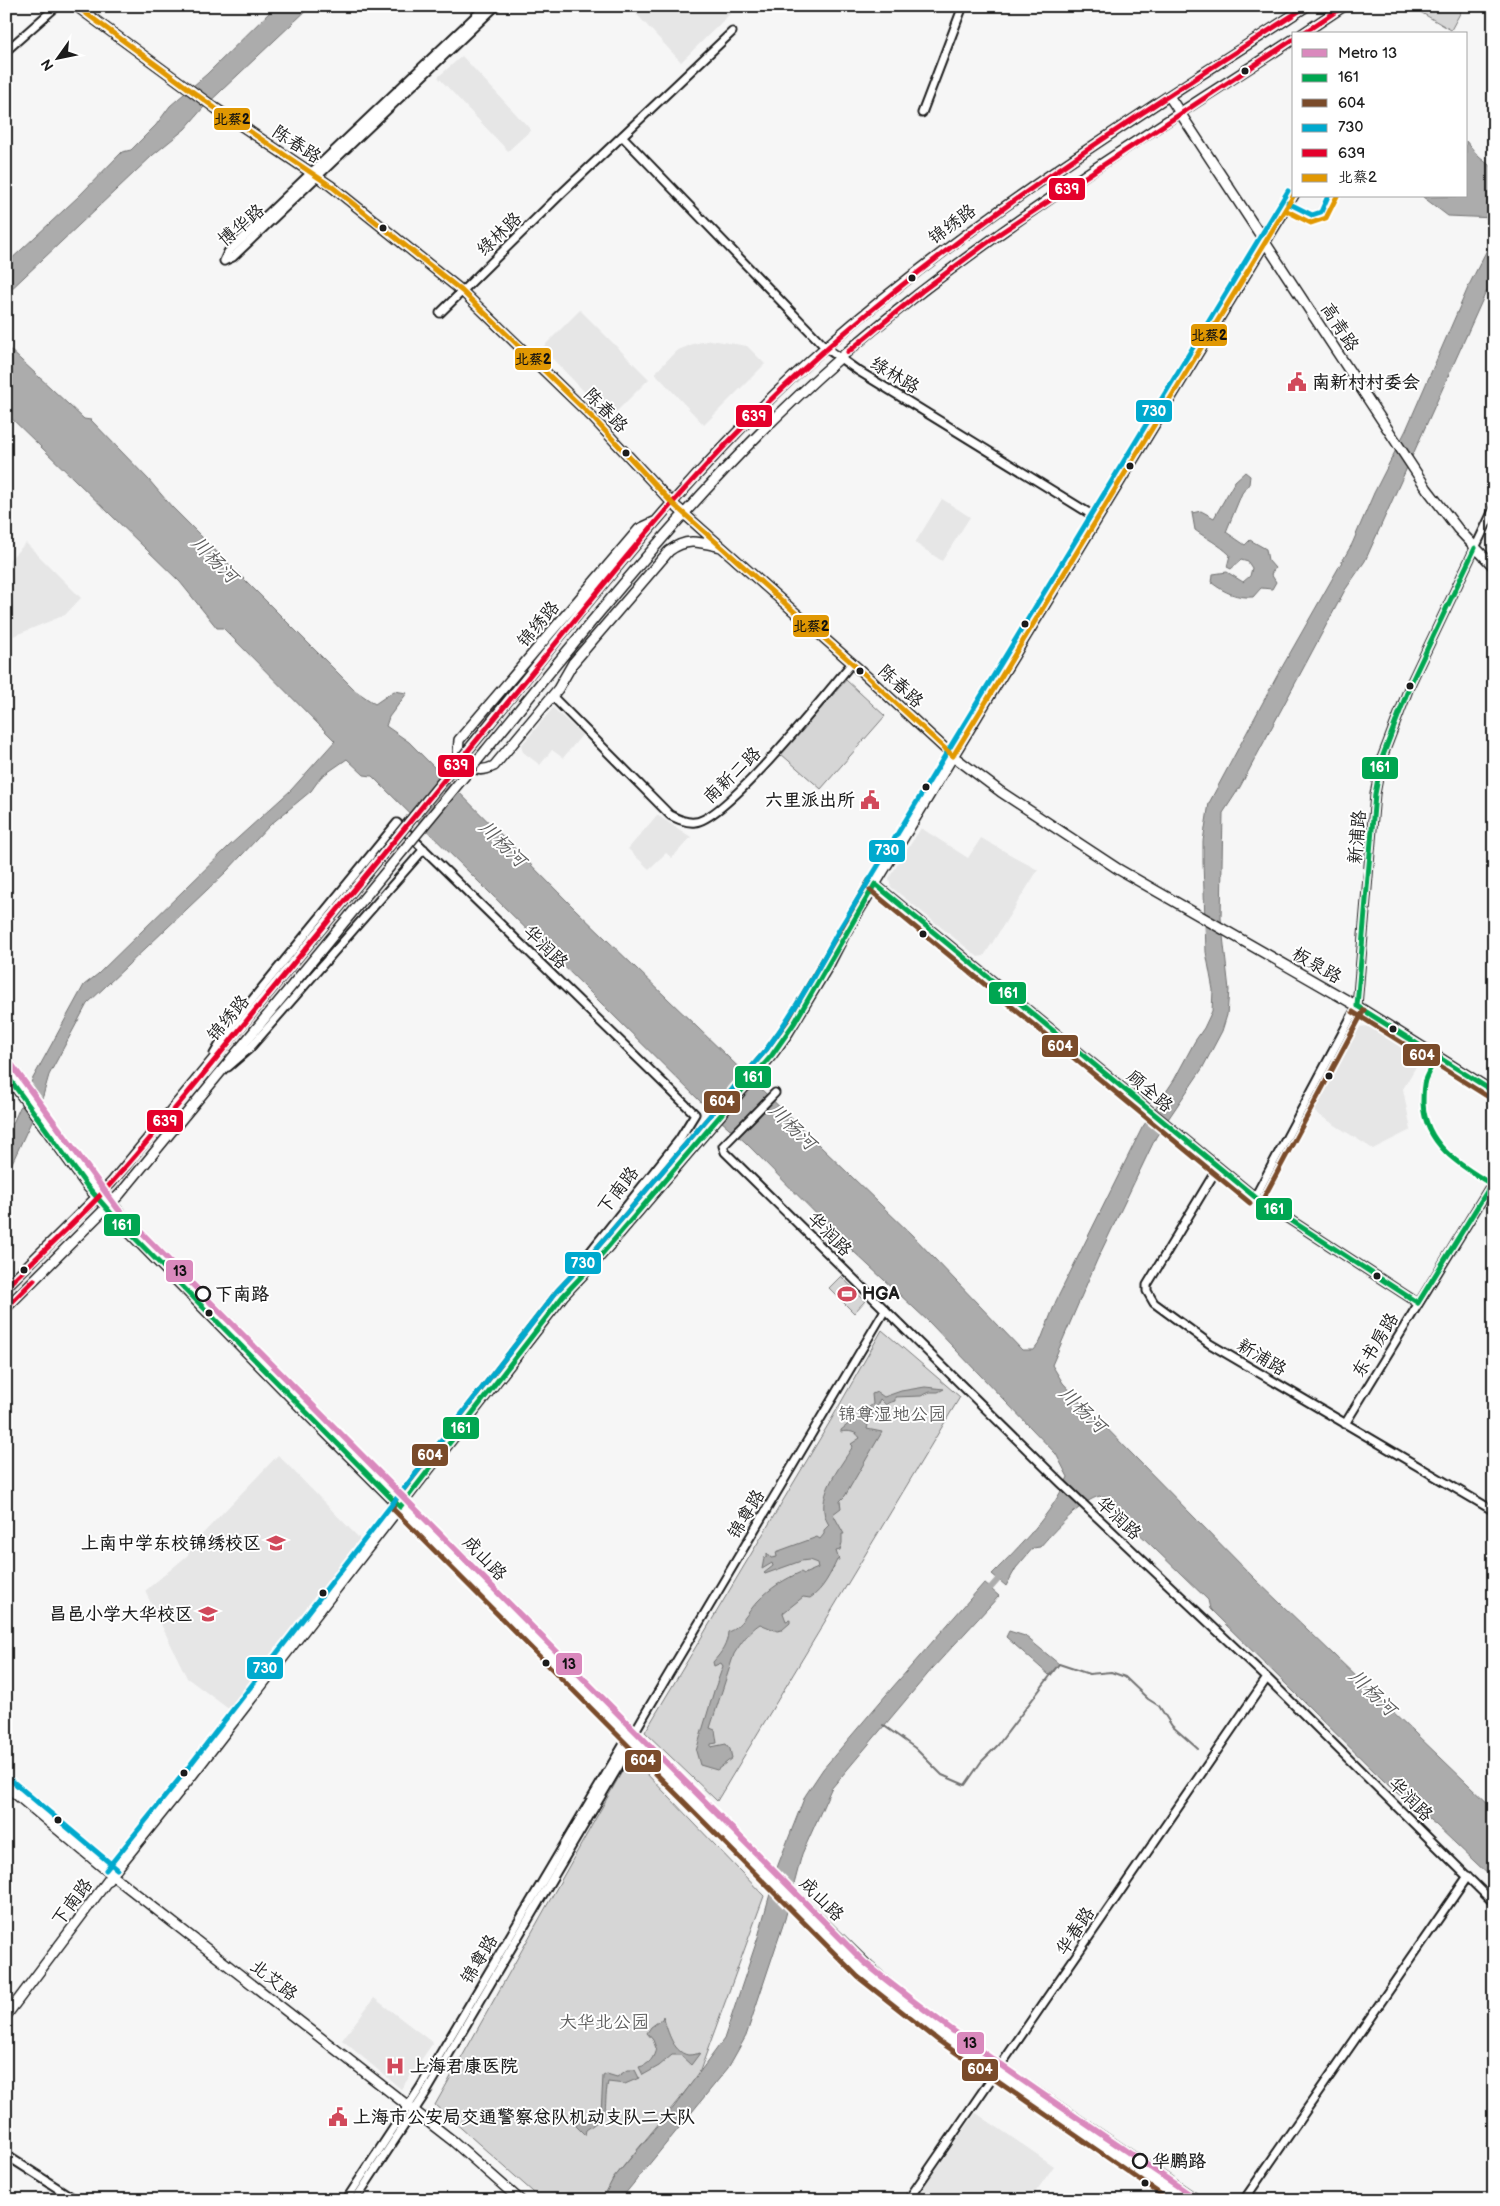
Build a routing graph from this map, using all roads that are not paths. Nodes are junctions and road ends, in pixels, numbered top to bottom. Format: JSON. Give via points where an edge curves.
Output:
{"nodes":[{"id":1,"x":57,"y":6,"type":"edge"},
{"id":2,"x":76,"y":6,"type":"edge"},
{"id":3,"x":486,"y":6,"type":"edge"},
{"id":4,"x":496,"y":6,"type":"edge"},
{"id":5,"x":964,"y":6,"type":"edge"},
{"id":6,"x":1307,"y":6,"type":"edge"},
{"id":7,"x":1344,"y":6,"type":"edge"},
{"id":8,"x":732,"y":32,"type":"dead end"},
{"id":9,"x":1305,"y":32,"type":"edge"},
{"id":10,"x":1292,"y":40,"type":"edge"},
{"id":11,"x":6,"y":51,"type":"edge"},
{"id":12,"x":1168,"y":96,"type":"junction"},
{"id":13,"x":922,"y":113,"type":"dead end"},
{"id":14,"x":1180,"y":114,"type":"junction"},
{"id":15,"x":622,"y":136,"type":"junction"},
{"id":16,"x":313,"y":174,"type":"junction"},
{"id":17,"x":1292,"y":198,"type":"edge"},
{"id":18,"x":1265,"y":244,"type":"junction"},
{"id":19,"x":462,"y":291,"type":"junction"},
{"id":20,"x":440,"y":313,"type":"dead end"},
{"id":21,"x":826,"y":348,"type":"junction"},
{"id":22,"x":840,"y":359,"type":"junction"},
{"id":23,"x":672,"y":503,"type":"junction"},
{"id":24,"x":1494,"y":508,"type":"edge"},
{"id":25,"x":684,"y":513,"type":"junction"},
{"id":26,"x":1097,"y":518,"type":"junction"},
{"id":27,"x":658,"y":519,"type":"junction"},
{"id":28,"x":721,"y":547,"type":"junction"},
{"id":29,"x":1475,"y":548,"type":"junction"},
{"id":30,"x":1494,"y":568,"type":"edge"},
{"id":31,"x":852,"y":663,"type":"junction"},
{"id":32,"x":552,"y":696,"type":"junction"},
{"id":33,"x":953,"y":756,"type":"junction"},
{"id":34,"x":424,"y":850,"type":"junction"},
{"id":35,"x":875,"y":884,"type":"junction"},
{"id":36,"x":1225,"y":932,"type":"joint"},
{"id":37,"x":1357,"y":1006,"type":"junction"},
{"id":38,"x":6,"y":1059,"type":"edge"},
{"id":39,"x":204,"y":1071,"type":"junction"},
{"id":40,"x":12,"y":1076,"type":"edge"},
{"id":41,"x":213,"y":1081,"type":"junction"},
{"id":42,"x":1494,"y":1092,"type":"edge"},
{"id":43,"x":775,"y":1093,"type":"dead end"},
{"id":44,"x":695,"y":1114,"type":"joint"},
{"id":45,"x":1218,"y":1167,"type":"junction"},
{"id":46,"x":1494,"y":1180,"type":"edge"},
{"id":47,"x":99,"y":1195,"type":"junction"},
{"id":48,"x":1254,"y":1197,"type":"junction"},
{"id":49,"x":108,"y":1205,"type":"junction"},
{"id":50,"x":6,"y":1287,"type":"edge"},
{"id":51,"x":570,"y":1288,"type":"junction"},
{"id":52,"x":1418,"y":1303,"type":"junction"},
{"id":53,"x":6,"y":1308,"type":"edge"},
{"id":54,"x":884,"y":1310,"type":"junction"},
{"id":55,"x":1345,"y":1424,"type":"junction"},
{"id":56,"x":403,"y":1504,"type":"junction"},
{"id":57,"x":1494,"y":1512,"type":"edge"},
{"id":58,"x":1267,"y":1678,"type":"junction"},
{"id":59,"x":632,"y":1737,"type":"junction"},
{"id":60,"x":6,"y":1786,"type":"edge"},
{"id":61,"x":112,"y":1875,"type":"junction"},
{"id":62,"x":1468,"y":1876,"type":"junction"},
{"id":63,"x":1494,"y":1903,"type":"edge"},
{"id":64,"x":6,"y":2016,"type":"edge"},
{"id":65,"x":998,"y":2070,"type":"junction"},
{"id":66,"x":411,"y":2108,"type":"junction"},
{"id":67,"x":6,"y":2155,"type":"edge"},
{"id":68,"x":76,"y":2200,"type":"edge"},
{"id":69,"x":346,"y":2200,"type":"edge"},
{"id":70,"x":355,"y":2200,"type":"edge"},
{"id":71,"x":520,"y":2200,"type":"edge"},
{"id":72,"x":908,"y":2200,"type":"edge"},
{"id":73,"x":1183,"y":2200,"type":"edge"},
{"id":74,"x":1197,"y":2200,"type":"edge"},
{"id":75,"x":1244,"y":2200,"type":"edge"}],
"edges":[{"from":1,"to":11,"type":"street"},
{"from":2,"to":16,"type":"main road","name":"陈春路","via":[[214,108]]},
{"from":3,"to":16,"type":"street","name":"博华路"},
{"from":4,"to":16,"type":"street","name":"博华路"},
{"from":5,"to":13,"type":"street"},
{"from":6,"to":12,"type":"main road","name":"锦绣路"},
{"from":7,"to":9,"type":"main road"},
{"from":8,"to":15,"type":"street","name":"绿林路"},
{"from":10,"to":14,"type":"main road","name":"锦绣路"},
{"from":12,"to":14,"type":"main road","name":"高青路"},
{"from":12,"to":21,"type":"main road","name":"锦绣路","via":[[991,215],[910,276]]},
{"from":14,"to":18,"type":"main road","name":"高青路"},
{"from":14,"to":22,"type":"main road","name":"锦绣路","via":[[999,234],[922,291]]},
{"from":15,"to":19,"type":"street","name":"绿林路"},
{"from":15,"to":21,"type":"street","name":"绿林路"},
{"from":16,"to":16,"type":"street","name":"博华路","via":[[228,252],[224,261],[233,256]]},
{"from":16,"to":19,"type":"main road","name":"陈春路"},
{"from":17,"to":18,"type":"main road","name":"下南路"},
{"from":18,"to":26,"type":"main road","name":"下南路"},
{"from":18,"to":29,"type":"main road","name":"高青路","via":[[1414,469]]},
{"from":19,"to":20,"type":"street","name":"绿林路"},
{"from":19,"to":23,"type":"main road","name":"陈春路","via":[[593,418]]},
{"from":21,"to":22,"type":"street","name":"绿林路"},
{"from":21,"to":23,"type":"main road","name":"锦绣路","via":[[752,417]]},
{"from":22,"to":25,"type":"main road","name":"锦绣路","via":[[761,431]]},
{"from":22,"to":26,"type":"street","name":"绿林路"},
{"from":23,"to":25,"type":"main road","name":"陈春路"},
{"from":23,"to":27,"type":"main road","name":"锦绣路"},
{"from":24,"to":29,"type":"street","name":"新浦路"},
{"from":25,"to":28,"type":"main road","name":"陈春路"},
{"from":25,"to":41,"type":"main road","name":"锦绣路","bridge":true},
{"from":26,"to":33,"type":"main road","name":"下南路"},
{"from":27,"to":32,"type":"main road","name":"锦绣路","via":[[639,529],[460,740],[458,754],[476,770],[494,766]]},
{"from":27,"to":39,"type":"main road","name":"锦绣路","bridge":true},
{"from":28,"to":31,"type":"main road","name":"陈春路"},
{"from":28,"to":32,"type":"main road","name":"锦绣路","via":[[689,542],[679,543],[669,551],[573,663]]},
{"from":29,"to":30,"type":"main road","name":"高青路"},
{"from":29,"to":37,"type":"street","name":"新浦路","via":[[1410,685],[1382,758],[1375,794]]},
{"from":31,"to":32,"type":"street","name":"南新二路","via":[[755,776],[709,817],[696,822],[679,820],[670,814]]},
{"from":31,"to":33,"type":"main road","name":"陈春路"},
{"from":33,"to":35,"type":"main road","name":"下南路"},
{"from":33,"to":36,"type":"main road","name":"陈春路","via":[[1048,825]]},
{"from":34,"to":39,"type":"street","name":"华润路","via":[[397,823],[230,1027]]},
{"from":34,"to":41,"type":"street","via":[[250,1048]]},
{"from":34,"to":44,"type":"street","name":"华润路"},
{"from":35,"to":45,"type":"street","name":"顾全路"},
{"from":35,"to":51,"type":"main road","name":"下南路","via":[[772,1055]]},
{"from":36,"to":37,"type":"main road","name":"板泉路"},
{"from":37,"to":42,"type":"main road","name":"板泉路"},
{"from":37,"to":48,"type":"street","name":"新浦路"},
{"from":38,"to":40,"type":"main road","name":"成山路"},
{"from":39,"to":47,"type":"main road","name":"锦绣路"},
{"from":40,"to":47,"type":"main road","name":"成山路"},
{"from":41,"to":49,"type":"main road","name":"锦绣路"},
{"from":43,"to":54,"type":"street","name":"华润路","via":[[723,1146],[725,1152]]},
{"from":44,"to":51,"type":"street","name":"下南路","via":[[679,1140],[579,1266]]},
{"from":45,"to":48,"type":"street","name":"顾全路"},
{"from":45,"to":55,"type":"street","name":"新浦路","via":[[1148,1285],[1147,1292],[1160,1308],[1210,1344]]},
{"from":46,"to":52,"type":"street","name":"东书房路"},
{"from":47,"to":49,"type":"main road","name":"成山路"},
{"from":47,"to":50,"type":"main road","name":"锦绣路"},
{"from":48,"to":52,"type":"street","name":"顾全路"},
{"from":49,"to":53,"type":"main road","name":"锦绣路"},
{"from":49,"to":56,"type":"main road","name":"成山路"},
{"from":51,"to":56,"type":"main road","name":"下南路"},
{"from":52,"to":55,"type":"street","name":"东书房路"},
{"from":54,"to":58,"type":"street","name":"华润路","via":[[1088,1510]]},
{"from":54,"to":59,"type":"street","name":"锦尊路"},
{"from":55,"to":57,"type":"street","name":"新浦路"},
{"from":56,"to":59,"type":"main road","name":"成山路"},
{"from":56,"to":61,"type":"main road","name":"下南路"},
{"from":58,"to":62,"type":"street","name":"华润路"},
{"from":58,"to":65,"type":"street","name":"华春路"},
{"from":59,"to":65,"type":"main road","name":"成山路","via":[[795,1900],[906,1999]]},
{"from":59,"to":66,"type":"street","name":"锦尊路"},
{"from":60,"to":61,"type":"main road","name":"北艾路"},
{"from":61,"to":64,"type":"main road","name":"下南路"},
{"from":61,"to":66,"type":"main road","name":"北艾路"},
{"from":62,"to":63,"type":"street","name":"华润路"},
{"from":62,"to":75,"type":"street"},
{"from":65,"to":72,"type":"street","name":"华春路"},
{"from":65,"to":73,"type":"main road","name":"成山路"},
{"from":65,"to":74,"type":"main road","name":"成山路"},
{"from":66,"to":69,"type":"street","name":"锦尊路"},
{"from":66,"to":70,"type":"street","name":"锦尊路"},
{"from":66,"to":71,"type":"main road","name":"北艾路"},
{"from":67,"to":68,"type":"street"}]}
